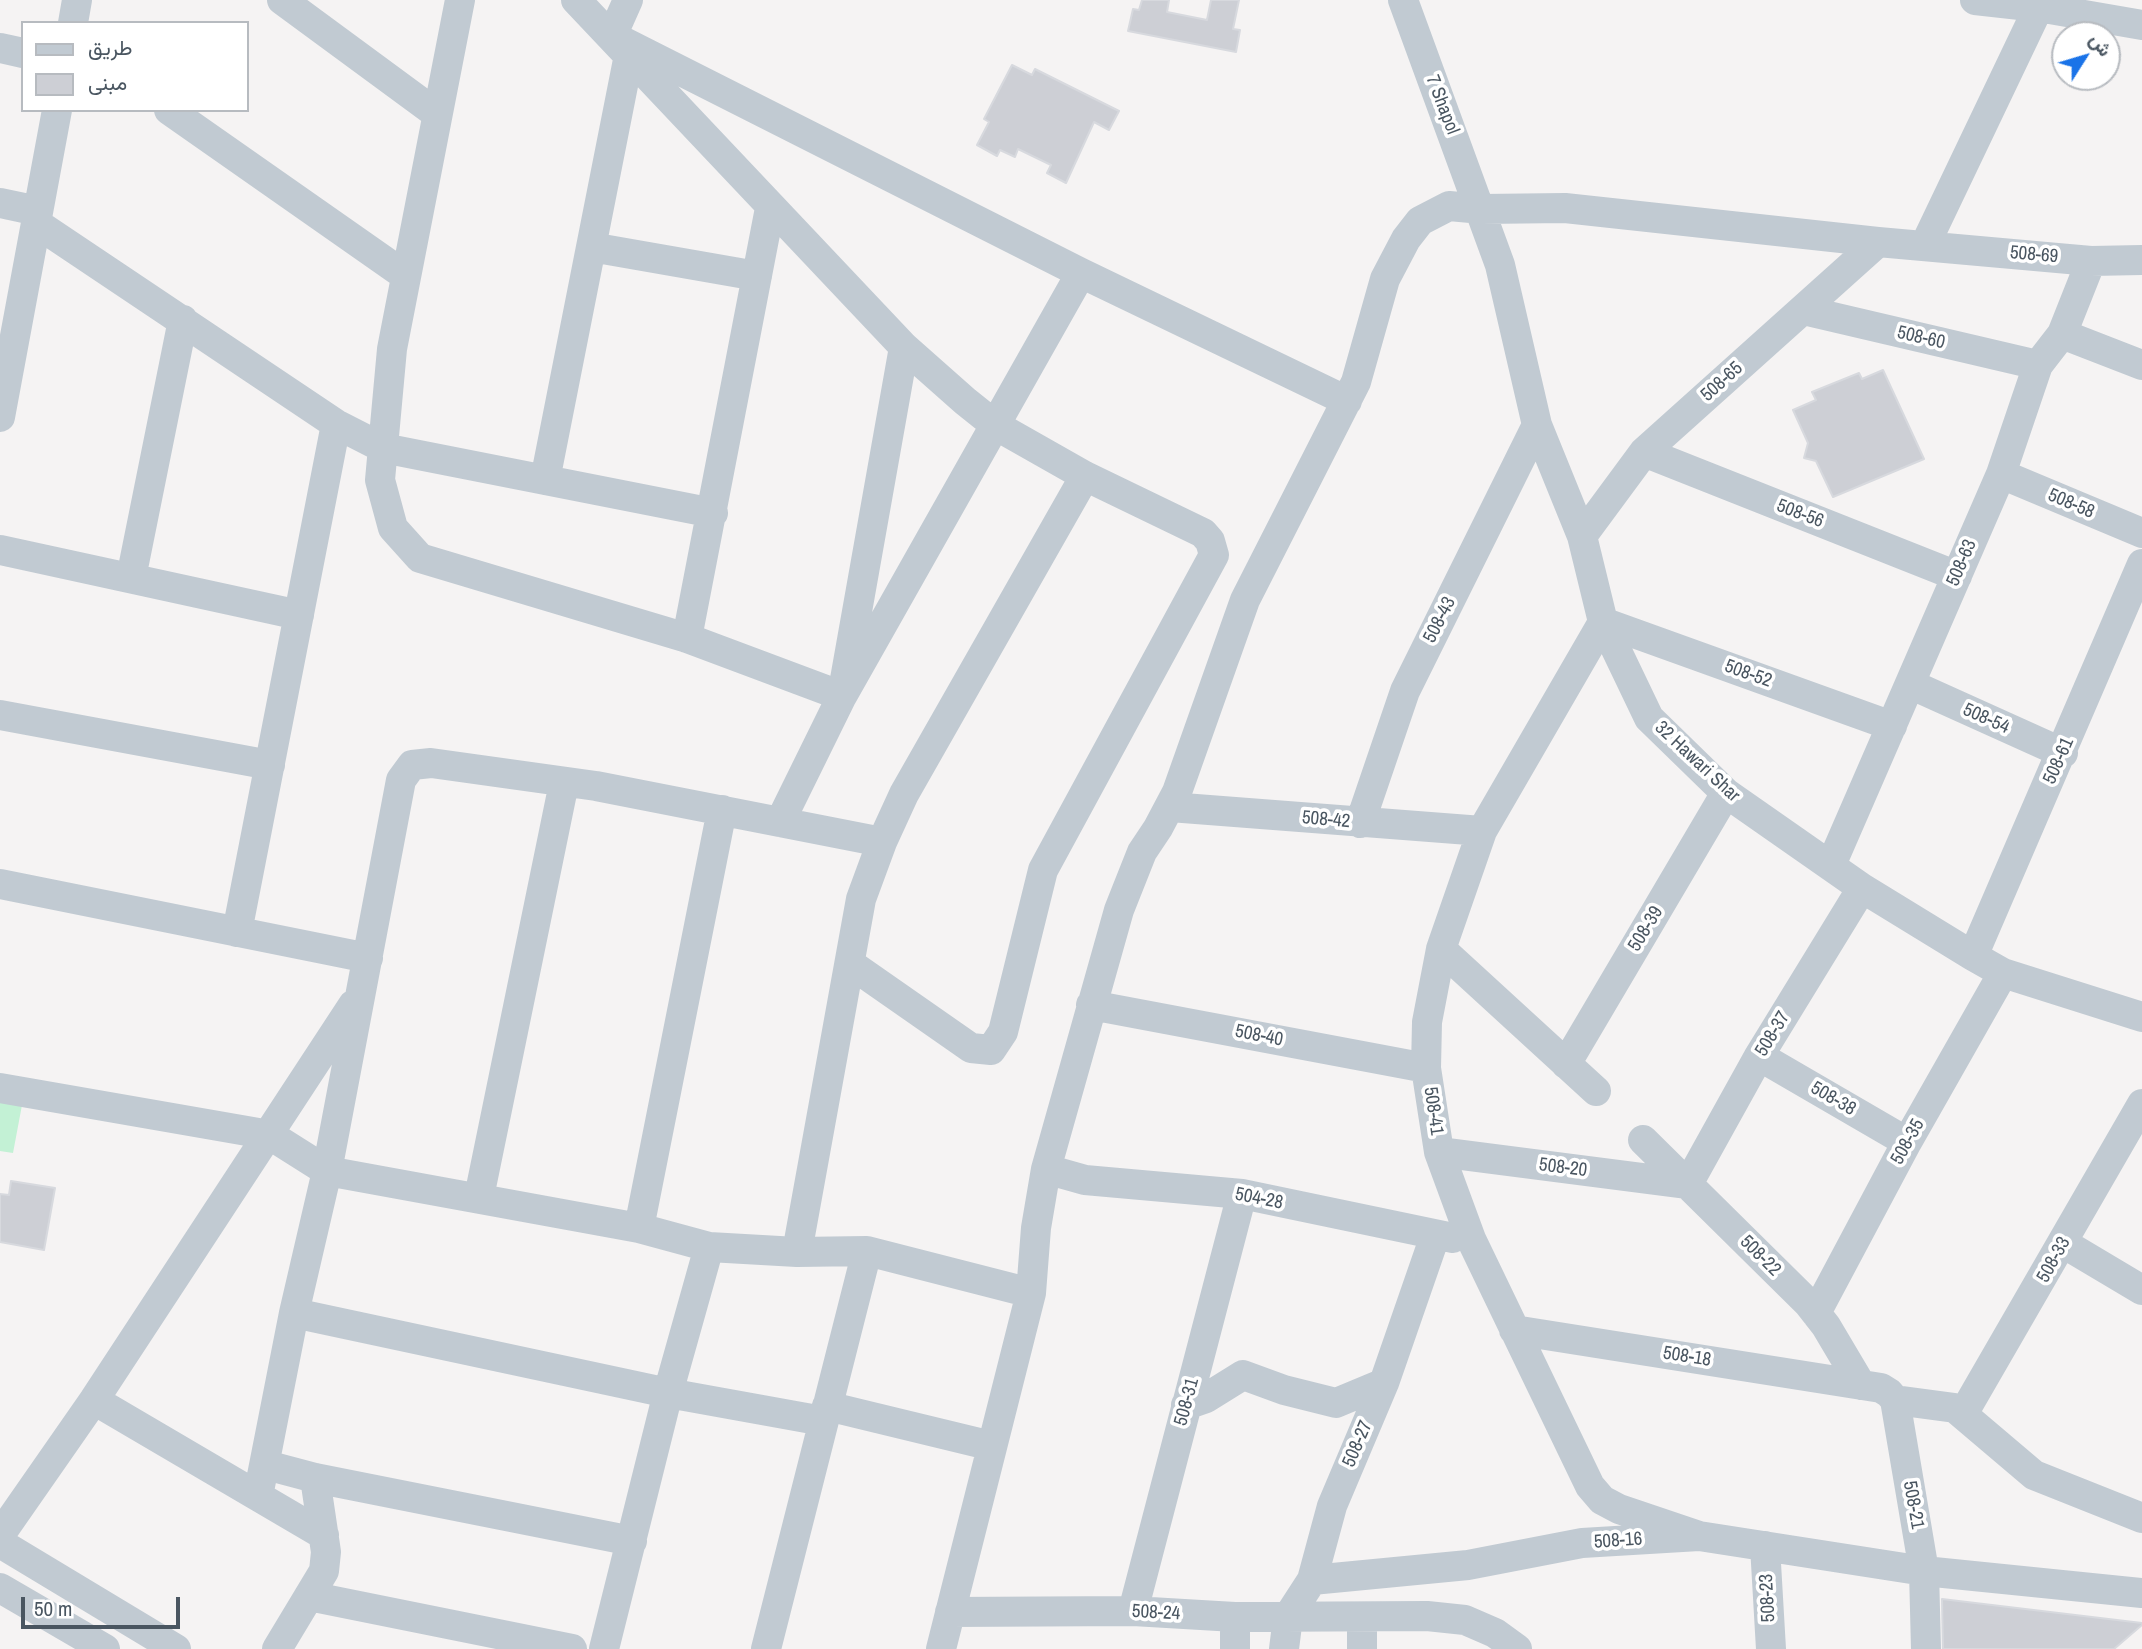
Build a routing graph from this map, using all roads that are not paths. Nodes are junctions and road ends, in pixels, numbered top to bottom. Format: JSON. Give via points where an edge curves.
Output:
{"nodes":[{"id":1,"x":77,"y":0,"type":"edge"},
{"id":2,"x":282,"y":0,"type":"edge"},
{"id":3,"x":460,"y":0,"type":"edge"},
{"id":4,"x":576,"y":0,"type":"edge"},
{"id":5,"x":628,"y":0,"type":"edge"},
{"id":6,"x":1403,"y":0,"type":"edge"},
{"id":7,"x":1975,"y":0,"type":"edge"},
{"id":8,"x":2040,"y":3,"type":"edge"},
{"id":9,"x":73,"y":21,"type":"edge"},
{"id":10,"x":2142,"y":25,"type":"edge"},
{"id":11,"x":621,"y":45,"type":"junction"},
{"id":12,"x":0,"y":48,"type":"edge"},
{"id":13,"x":21,"y":53,"type":"edge"},
{"id":14,"x":57,"y":112,"type":"edge"},
{"id":15,"x":172,"y":112,"type":"edge"},
{"id":16,"x":438,"y":114,"type":"junction"},
{"id":17,"x":0,"y":203,"type":"edge"},
{"id":18,"x":770,"y":208,"type":"junction"},
{"id":19,"x":1482,"y":209,"type":"junction"},
{"id":20,"x":37,"y":217,"type":"junction"},
{"id":21,"x":1878,"y":242,"type":"junction"},
{"id":22,"x":1925,"y":245,"type":"junction"},
{"id":23,"x":591,"y":247,"type":"junction"},
{"id":24,"x":2142,"y":260,"type":"edge"},
{"id":25,"x":2091,"y":261,"type":"junction"},
{"id":26,"x":1081,"y":273,"type":"junction"},
{"id":27,"x":406,"y":276,"type":"junction"},
{"id":28,"x":757,"y":276,"type":"junction"},
{"id":29,"x":1804,"y":310,"type":"junction"},
{"id":30,"x":183,"y":320,"type":"junction"},
{"id":31,"x":2062,"y":334,"type":"junction"},
{"id":32,"x":904,"y":347,"type":"junction"},
{"id":33,"x":2038,"y":365,"type":"junction"},
{"id":34,"x":2142,"y":366,"type":"edge"},
{"id":35,"x":1347,"y":401,"type":"junction"},
{"id":36,"x":0,"y":417,"type":"edge"},
{"id":37,"x":336,"y":424,"type":"junction"},
{"id":38,"x":995,"y":425,"type":"junction"},
{"id":39,"x":1537,"y":425,"type":"junction"},
{"id":40,"x":383,"y":448,"type":"junction"},
{"id":41,"x":1644,"y":452,"type":"junction"},
{"id":42,"x":2001,"y":474,"type":"junction"},
{"id":43,"x":1085,"y":477,"type":"junction"},
{"id":44,"x":545,"y":480,"type":"junction"},
{"id":45,"x":713,"y":513,"type":"junction"},
{"id":46,"x":2142,"y":533,"type":"edge"},
{"id":47,"x":1582,"y":536,"type":"junction"},
{"id":48,"x":0,"y":550,"type":"edge"},
{"id":49,"x":2142,"y":564,"type":"edge"},
{"id":50,"x":1957,"y":576,"type":"junction"},
{"id":51,"x":131,"y":578,"type":"junction"},
{"id":52,"x":299,"y":615,"type":"junction"},
{"id":53,"x":1604,"y":622,"type":"junction"},
{"id":54,"x":687,"y":638,"type":"junction"},
{"id":55,"x":1910,"y":684,"type":"junction"},
{"id":56,"x":842,"y":696,"type":"junction"},
{"id":57,"x":0,"y":715,"type":"edge"},
{"id":58,"x":1892,"y":726,"type":"junction"},
{"id":59,"x":2063,"y":753,"type":"junction"},
{"id":60,"x":270,"y":765,"type":"junction"},
{"id":61,"x":564,"y":783,"type":"junction"},
{"id":62,"x":1726,"y":793,"type":"junction"},
{"id":63,"x":1170,"y":807,"type":"junction"},
{"id":64,"x":722,"y":810,"type":"junction"},
{"id":65,"x":780,"y":822,"type":"junction"},
{"id":66,"x":1360,"y":823,"type":"junction"},
{"id":67,"x":1482,"y":831,"type":"junction"},
{"id":68,"x":882,"y":842,"type":"junction"},
{"id":69,"x":1831,"y":865,"type":"junction"},
{"id":70,"x":0,"y":884,"type":"edge"},
{"id":71,"x":1862,"y":888,"type":"junction"},
{"id":72,"x":237,"y":932,"type":"junction"},
{"id":73,"x":1441,"y":950,"type":"junction"},
{"id":74,"x":1973,"y":956,"type":"junction"},
{"id":75,"x":368,"y":958,"type":"junction"},
{"id":76,"x":852,"y":965,"type":"junction"},
{"id":77,"x":2003,"y":974,"type":"junction"},
{"id":78,"x":361,"y":993,"type":"junction"},
{"id":79,"x":1091,"y":1005,"type":"junction"},
{"id":80,"x":2139,"y":1007,"type":"edge"},
{"id":81,"x":1759,"y":1056,"type":"junction"},
{"id":82,"x":1566,"y":1064,"type":"junction"},
{"id":83,"x":1426,"y":1068,"type":"junction"},
{"id":84,"x":0,"y":1088,"type":"edge"},
{"id":85,"x":1596,"y":1091,"type":"dead end"},
{"id":86,"x":2141,"y":1107,"type":"edge"},
{"id":87,"x":270,"y":1135,"type":"junction"},
{"id":88,"x":1643,"y":1140,"type":"dead end"},
{"id":89,"x":1907,"y":1142,"type":"junction"},
{"id":90,"x":1439,"y":1152,"type":"junction"},
{"id":91,"x":1046,"y":1169,"type":"junction"},
{"id":92,"x":327,"y":1171,"type":"junction"},
{"id":93,"x":1688,"y":1184,"type":"junction"},
{"id":94,"x":1242,"y":1194,"type":"junction"},
{"id":95,"x":479,"y":1197,"type":"junction"},
{"id":96,"x":639,"y":1228,"type":"junction"},
{"id":97,"x":1435,"y":1236,"type":"junction"},
{"id":98,"x":1471,"y":1239,"type":"junction"},
{"id":99,"x":2063,"y":1243,"type":"junction"},
{"id":100,"x":709,"y":1248,"type":"junction"},
{"id":101,"x":867,"y":1251,"type":"junction"},
{"id":102,"x":797,"y":1252,"type":"junction"},
{"id":103,"x":2142,"y":1290,"type":"edge"},
{"id":104,"x":1031,"y":1293,"type":"junction"},
{"id":105,"x":294,"y":1312,"type":"junction"},
{"id":106,"x":1816,"y":1314,"type":"junction"},
{"id":107,"x":1514,"y":1330,"type":"junction"},
{"id":108,"x":1384,"y":1382,"type":"junction"},
{"id":109,"x":1861,"y":1385,"type":"junction"},
{"id":110,"x":668,"y":1393,"type":"junction"},
{"id":111,"x":94,"y":1400,"type":"junction"},
{"id":112,"x":1895,"y":1400,"type":"junction"},
{"id":113,"x":1186,"y":1405,"type":"junction"},
{"id":114,"x":825,"y":1414,"type":"junction"},
{"id":115,"x":1963,"y":1414,"type":"junction"},
{"id":116,"x":992,"y":1446,"type":"junction"},
{"id":117,"x":265,"y":1465,"type":"junction"},
{"id":118,"x":315,"y":1478,"type":"junction"},
{"id":119,"x":258,"y":1496,"type":"junction"},
{"id":120,"x":2142,"y":1518,"type":"edge"},
{"id":121,"x":0,"y":1535,"type":"edge"},
{"id":122,"x":324,"y":1535,"type":"junction"},
{"id":123,"x":1699,"y":1536,"type":"junction"},
{"id":124,"x":632,"y":1541,"type":"junction"},
{"id":125,"x":0,"y":1543,"type":"edge"},
{"id":126,"x":1765,"y":1546,"type":"junction"},
{"id":127,"x":1924,"y":1571,"type":"junction"},
{"id":128,"x":1312,"y":1580,"type":"junction"},
{"id":129,"x":0,"y":1588,"type":"edge"},
{"id":130,"x":2142,"y":1594,"type":"edge"},
{"id":131,"x":309,"y":1596,"type":"junction"},
{"id":132,"x":1133,"y":1611,"type":"junction"},
{"id":133,"x":950,"y":1612,"type":"junction"},
{"id":134,"x":1235,"y":1617,"type":"junction"},
{"id":135,"x":1287,"y":1617,"type":"junction"},
{"id":136,"x":1362,"y":1617,"type":"junction"},
{"id":137,"x":105,"y":1649,"type":"edge"},
{"id":138,"x":176,"y":1649,"type":"edge"},
{"id":139,"x":277,"y":1649,"type":"edge"},
{"id":140,"x":572,"y":1649,"type":"edge"},
{"id":141,"x":604,"y":1649,"type":"edge"},
{"id":142,"x":766,"y":1649,"type":"edge"},
{"id":143,"x":941,"y":1649,"type":"edge"},
{"id":144,"x":1235,"y":1649,"type":"edge"},
{"id":145,"x":1284,"y":1649,"type":"edge"},
{"id":146,"x":1362,"y":1649,"type":"edge"},
{"id":147,"x":1517,"y":1649,"type":"edge"},
{"id":148,"x":1771,"y":1649,"type":"edge"},
{"id":149,"x":1926,"y":1649,"type":"edge"}],
"edges":[{"from":1,"to":9,"type":"street"},
{"from":2,"to":16,"type":"street"},
{"from":3,"to":16,"type":"street"},
{"from":4,"to":11,"type":"street"},
{"from":5,"to":11,"type":"street"},
{"from":6,"to":19,"type":"street","name":"7 Shapol"},
{"from":7,"to":8,"type":"street"},
{"from":8,"to":10,"type":"street"},
{"from":8,"to":22,"type":"street"},
{"from":11,"to":18,"type":"street"},
{"from":11,"to":23,"type":"street"},
{"from":11,"to":26,"type":"street"},
{"from":12,"to":13,"type":"street"},
{"from":14,"to":20,"type":"street"},
{"from":15,"to":27,"type":"street"},
{"from":16,"to":27,"type":"street"},
{"from":17,"to":20,"type":"street"},
{"from":18,"to":28,"type":"street"},
{"from":18,"to":32,"type":"street"},
{"from":19,"to":21,"type":"street","name":"508-69","via":[[1565,208]]},
{"from":19,"to":35,"type":"street","name":"508-69","via":[[1460,205],[1438,209],[1420,221],[1406,239],[1385,279],[1363,362]]},
{"from":19,"to":39,"type":"street","name":"32 Hawari Shar","via":[[1500,265]]},
{"from":20,"to":30,"type":"street"},
{"from":20,"to":36,"type":"street"},
{"from":21,"to":22,"type":"street","name":"508-69"},
{"from":21,"to":29,"type":"street","name":"508-65"},
{"from":22,"to":25,"type":"street","name":"508-69"},
{"from":23,"to":28,"type":"street"},
{"from":23,"to":44,"type":"street"},
{"from":24,"to":25,"type":"street","name":"508-69"},
{"from":25,"to":31,"type":"street","name":"508-63"},
{"from":26,"to":35,"type":"street"},
{"from":26,"to":38,"type":"street"},
{"from":27,"to":40,"type":"street","via":[[392,349]]},
{"from":28,"to":45,"type":"street"},
{"from":29,"to":33,"type":"street","name":"508-60"},
{"from":29,"to":41,"type":"street","name":"508-65"},
{"from":30,"to":37,"type":"street"},
{"from":30,"to":51,"type":"street"},
{"from":31,"to":33,"type":"street","name":"508-63"},
{"from":31,"to":34,"type":"street"},
{"from":32,"to":38,"type":"street"},
{"from":32,"to":56,"type":"street"},
{"from":33,"to":42,"type":"street","name":"508-63"},
{"from":35,"to":63,"type":"street","name":"508-69","via":[[1245,600]]},
{"from":37,"to":40,"type":"street"},
{"from":37,"to":52,"type":"street"},
{"from":38,"to":43,"type":"street"},
{"from":38,"to":56,"type":"street"},
{"from":39,"to":47,"type":"street","name":"32 Hawari Shar"},
{"from":39,"to":66,"type":"street","name":"508-43","via":[[1405,691]]},
{"from":40,"to":44,"type":"street"},
{"from":40,"to":54,"type":"street","via":[[380,480],[393,528],[420,558]]},
{"from":41,"to":47,"type":"street","name":"508-65"},
{"from":41,"to":50,"type":"street","name":"508-56"},
{"from":42,"to":46,"type":"street","name":"508-58"},
{"from":42,"to":50,"type":"street","name":"508-63"},
{"from":43,"to":68,"type":"street","via":[[904,794]]},
{"from":43,"to":76,"type":"street","via":[[1203,533],[1214,555],[1043,870],[1003,1032],[991,1049],[971,1048]]},
{"from":44,"to":45,"type":"street"},
{"from":45,"to":54,"type":"street"},
{"from":47,"to":53,"type":"street","name":"32 Hawari Shar"},
{"from":48,"to":51,"type":"street"},
{"from":49,"to":59,"type":"street","name":"508-61"},
{"from":50,"to":55,"type":"street","name":"508-63"},
{"from":51,"to":52,"type":"street"},
{"from":52,"to":60,"type":"street"},
{"from":53,"to":58,"type":"street","name":"508-52"},
{"from":53,"to":62,"type":"street","name":"32 Hawari Shar","via":[[1649,718]]},
{"from":53,"to":67,"type":"street","name":"508-41"},
{"from":54,"to":56,"type":"street"},
{"from":55,"to":58,"type":"street","name":"508-63"},
{"from":55,"to":59,"type":"street","name":"508-54"},
{"from":56,"to":65,"type":"street"},
{"from":57,"to":60,"type":"street"},
{"from":58,"to":69,"type":"street","name":"508-63"},
{"from":59,"to":74,"type":"street","name":"508-61"},
{"from":60,"to":72,"type":"street"},
{"from":61,"to":64,"type":"street"},
{"from":61,"to":75,"type":"street","via":[[431,762],[412,765],[401,780]]},
{"from":61,"to":95,"type":"street"},
{"from":62,"to":69,"type":"street","name":"32 Hawari Shar"},
{"from":62,"to":82,"type":"street","name":"508-39"},
{"from":63,"to":66,"type":"street","name":"508-42"},
{"from":63,"to":79,"type":"street","name":"508-69","via":[[1136,865]]},
{"from":64,"to":65,"type":"street"},
{"from":64,"to":96,"type":"street"},
{"from":65,"to":68,"type":"street"},
{"from":66,"to":67,"type":"street","name":"508-42"},
{"from":67,"to":73,"type":"street","name":"508-41"},
{"from":68,"to":76,"type":"street","via":[[861,899]]},
{"from":69,"to":71,"type":"street","name":"32 Hawari Shar"},
{"from":70,"to":72,"type":"street"},
{"from":71,"to":74,"type":"street","name":"32 Hawari Shar"},
{"from":71,"to":81,"type":"street","name":"508-37"},
{"from":72,"to":75,"type":"street"},
{"from":73,"to":82,"type":"street"},
{"from":73,"to":83,"type":"street","name":"508-41","via":[[1427,1021]]},
{"from":74,"to":77,"type":"street","name":"32 Hawari Shar"},
{"from":75,"to":78,"type":"street"},
{"from":76,"to":102,"type":"street"},
{"from":77,"to":80,"type":"street","name":"32 Hawari Shar"},
{"from":77,"to":89,"type":"street","name":"508-35"},
{"from":78,"to":87,"type":"street"},
{"from":78,"to":92,"type":"street"},
{"from":79,"to":83,"type":"street","name":"508-40"},
{"from":79,"to":91,"type":"street","name":"508-69"},
{"from":81,"to":89,"type":"street","name":"508-38"},
{"from":81,"to":93,"type":"street","name":"508-37"},
{"from":82,"to":85,"type":"street"},
{"from":83,"to":90,"type":"street","name":"508-41"},
{"from":84,"to":87,"type":"street"},
{"from":86,"to":99,"type":"street","name":"508-33"},
{"from":87,"to":92,"type":"street"},
{"from":87,"to":111,"type":"street"},
{"from":88,"to":93,"type":"street","name":"508-22"},
{"from":89,"to":106,"type":"street","name":"508-35"},
{"from":90,"to":93,"type":"street","name":"508-20"},
{"from":90,"to":98,"type":"street","name":"508-41"},
{"from":91,"to":94,"type":"street","name":"504-28","via":[[1085,1180]]},
{"from":91,"to":104,"type":"street","name":"508-69"},
{"from":92,"to":95,"type":"street"},
{"from":92,"to":105,"type":"street"},
{"from":93,"to":106,"type":"street","name":"508-22"},
{"from":94,"to":97,"type":"street","name":"504-28"},
{"from":94,"to":113,"type":"street","name":"508-31"},
{"from":95,"to":96,"type":"street"},
{"from":96,"to":100,"type":"street"},
{"from":97,"to":98,"type":"street","name":"504-28"},
{"from":97,"to":108,"type":"street","name":"508-27"},
{"from":98,"to":107,"type":"street","name":"508-41"},
{"from":99,"to":103,"type":"street"},
{"from":99,"to":115,"type":"street","name":"508-33"},
{"from":100,"to":102,"type":"street"},
{"from":100,"to":110,"type":"street"},
{"from":101,"to":102,"type":"street"},
{"from":101,"to":104,"type":"street"},
{"from":101,"to":114,"type":"street"},
{"from":104,"to":116,"type":"street","name":"508-69"},
{"from":105,"to":110,"type":"street"},
{"from":105,"to":117,"type":"street"},
{"from":106,"to":109,"type":"street","name":"508-22"},
{"from":107,"to":109,"type":"street","name":"508-18"},
{"from":107,"to":123,"type":"street","name":"508-41","via":[[1581,1471],[1602,1500]]},
{"from":108,"to":113,"type":"street","via":[[1336,1403],[1243,1375]]},
{"from":108,"to":128,"type":"street","name":"508-27","via":[[1332,1506]]},
{"from":109,"to":112,"type":"street","via":[[1885,1390]]},
{"from":110,"to":114,"type":"street"},
{"from":110,"to":124,"type":"street"},
{"from":111,"to":119,"type":"street"},
{"from":111,"to":121,"type":"street"},
{"from":112,"to":115,"type":"street","via":[[1945,1405]]},
{"from":112,"to":127,"type":"street","name":"508-21"},
{"from":113,"to":132,"type":"street","name":"508-31"},
{"from":114,"to":116,"type":"street"},
{"from":114,"to":142,"type":"street"},
{"from":115,"to":120,"type":"street","via":[[2034,1475]]},
{"from":116,"to":133,"type":"street","name":"508-69"},
{"from":117,"to":118,"type":"street"},
{"from":117,"to":119,"type":"street"},
{"from":118,"to":122,"type":"street"},
{"from":118,"to":124,"type":"street"},
{"from":119,"to":122,"type":"street"},
{"from":122,"to":131,"type":"street","via":[[324,1571]]},
{"from":123,"to":126,"type":"street","name":"508-16"},
{"from":123,"to":128,"type":"street","name":"508-16","via":[[1582,1543],[1468,1565]]},
{"from":124,"to":141,"type":"street"},
{"from":125,"to":138,"type":"street"},
{"from":126,"to":127,"type":"street","name":"508-16"},
{"from":126,"to":148,"type":"street","name":"508-23"},
{"from":127,"to":130,"type":"street","name":"508-16"},
{"from":127,"to":149,"type":"street","name":"508-21"},
{"from":128,"to":135,"type":"street","name":"508-27"},
{"from":129,"to":137,"type":"street"},
{"from":131,"to":139,"type":"street"},
{"from":131,"to":140,"type":"street"},
{"from":132,"to":133,"type":"street","name":"508-24"},
{"from":132,"to":134,"type":"street","name":"508-24"},
{"from":133,"to":143,"type":"street","name":"508-69"},
{"from":134,"to":135,"type":"street","name":"508-24"},
{"from":134,"to":144,"type":"street"},
{"from":135,"to":136,"type":"street","name":"508-24"},
{"from":135,"to":145,"type":"street","name":"508-27"},
{"from":136,"to":146,"type":"street"},
{"from":136,"to":147,"type":"street","name":"508-24","via":[[1465,1620]]}]}
